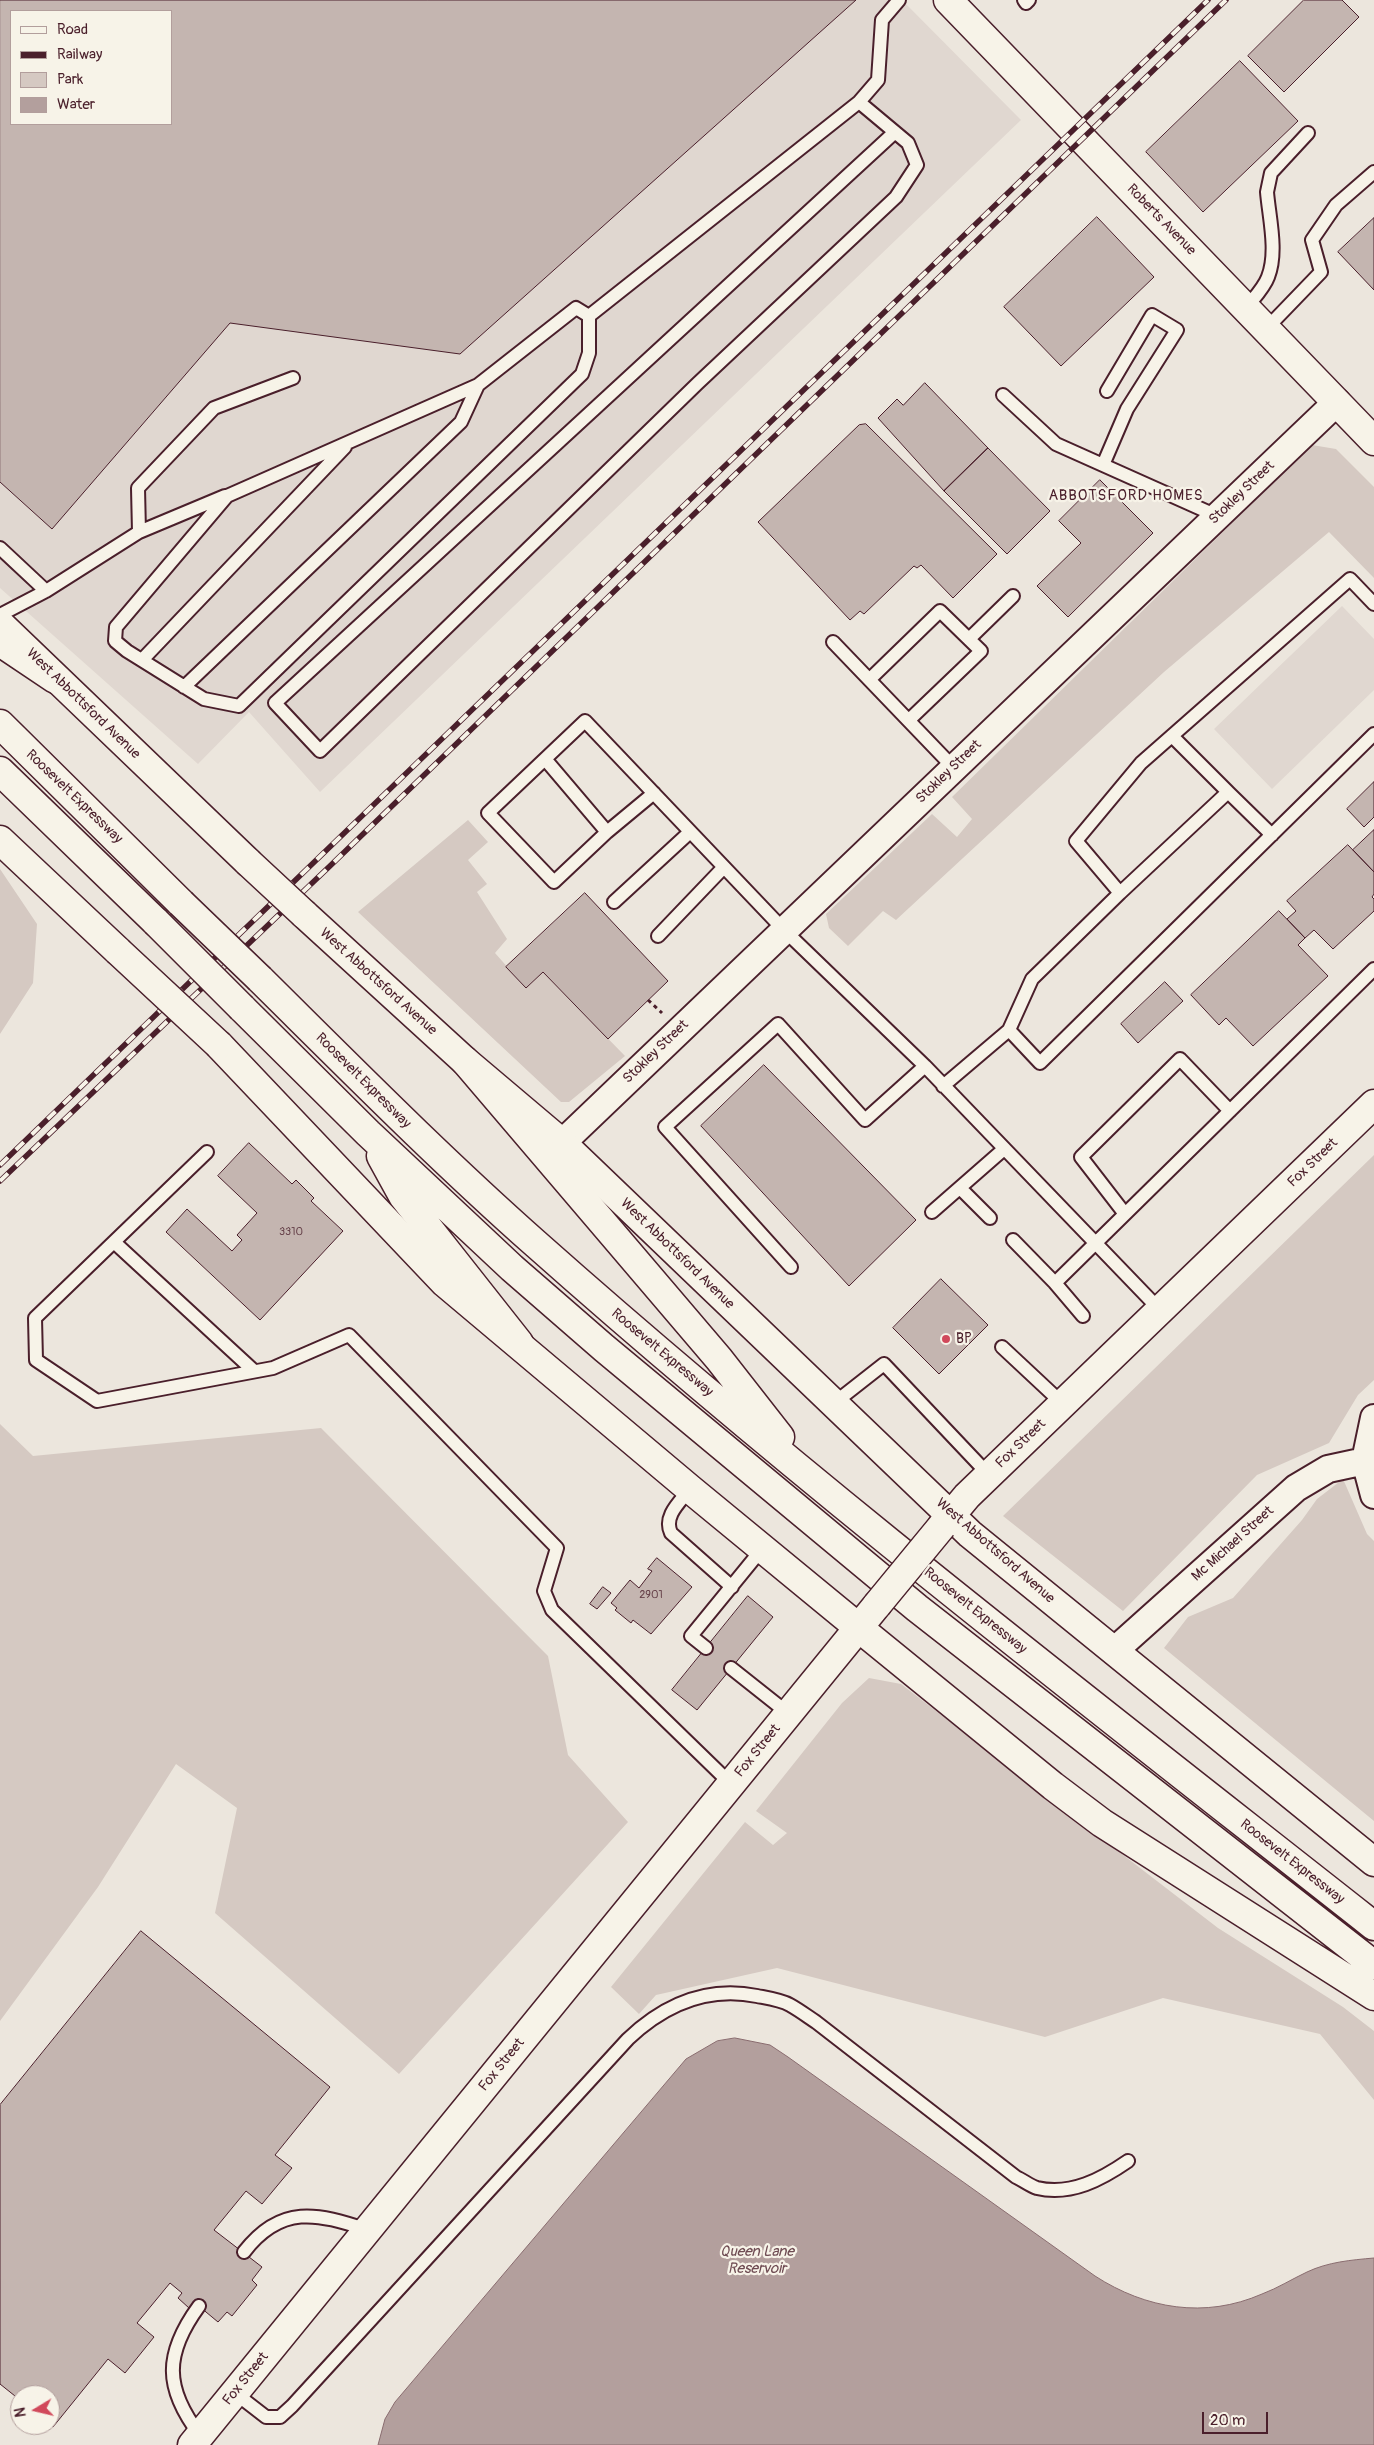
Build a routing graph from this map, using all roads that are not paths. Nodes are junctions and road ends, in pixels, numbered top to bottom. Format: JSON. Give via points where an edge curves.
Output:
{"nodes":[{"id":1,"x":900,"y":0,"type":"edge"},
{"id":2,"x":948,"y":0,"type":"edge"},
{"id":3,"x":1024,"y":0,"type":"edge"},
{"id":4,"x":1029,"y":0,"type":"edge"},
{"id":5,"x":859,"y":102,"type":"junction"},
{"id":6,"x":895,"y":132,"type":"junction"},
{"id":7,"x":1308,"y":133,"type":"dead end"},
{"id":8,"x":1374,"y":172,"type":"edge"},
{"id":9,"x":1246,"y":308,"type":"junction"},
{"id":10,"x":589,"y":316,"type":"junction"},
{"id":11,"x":1266,"y":329,"type":"junction"},
{"id":12,"x":293,"y":378,"type":"dead end"},
{"id":13,"x":478,"y":385,"type":"junction"},
{"id":14,"x":1107,"y":392,"type":"dead end"},
{"id":15,"x":1003,"y":395,"type":"dead end"},
{"id":16,"x":1337,"y":402,"type":"junction"},
{"id":17,"x":350,"y":441,"type":"junction"},
{"id":18,"x":1374,"y":442,"type":"edge"},
{"id":19,"x":1103,"y":465,"type":"junction"},
{"id":20,"x":227,"y":496,"type":"junction"},
{"id":21,"x":1218,"y":516,"type":"junction"},
{"id":22,"x":139,"y":532,"type":"junction"},
{"id":23,"x":0,"y":548,"type":"edge"},
{"id":24,"x":46,"y":591,"type":"junction"},
{"id":25,"x":1013,"y":596,"type":"dead end"},
{"id":26,"x":1374,"y":604,"type":"edge"},
{"id":27,"x":0,"y":615,"type":"edge"},
{"id":28,"x":0,"y":624,"type":"edge"},
{"id":29,"x":969,"y":639,"type":"junction"},
{"id":30,"x":0,"y":642,"type":"edge"},
{"id":31,"x":834,"y":642,"type":"dead end"},
{"id":32,"x":142,"y":660,"type":"junction"},
{"id":33,"x":55,"y":679,"type":"junction"},
{"id":34,"x":870,"y":679,"type":"junction"},
{"id":35,"x":184,"y":687,"type":"junction"},
{"id":36,"x":909,"y":720,"type":"junction"},
{"id":37,"x":0,"y":724,"type":"edge"},
{"id":38,"x":1374,"y":734,"type":"edge"},
{"id":39,"x":1172,"y":736,"type":"junction"},
{"id":40,"x":545,"y":759,"type":"junction"},
{"id":41,"x":954,"y":768,"type":"junction"},
{"id":42,"x":0,"y":771,"type":"edge"},
{"id":43,"x":1228,"y":792,"type":"junction"},
{"id":44,"x":654,"y":793,"type":"junction"},
{"id":45,"x":607,"y":832,"type":"junction"},
{"id":46,"x":690,"y":832,"type":"junction"},
{"id":47,"x":1272,"y":835,"type":"junction"},
{"id":48,"x":0,"y":840,"type":"edge"},
{"id":49,"x":724,"y":868,"type":"junction"},
{"id":50,"x":1120,"y":893,"type":"junction"},
{"id":51,"x":614,"y":902,"type":"dead end"},
{"id":52,"x":784,"y":930,"type":"junction"},
{"id":53,"x":658,"y":936,"type":"dead end"},
{"id":54,"x":1374,"y":969,"type":"edge"},
{"id":55,"x":1009,"y":1030,"type":"junction"},
{"id":56,"x":465,"y":1061,"type":"junction"},
{"id":57,"x":925,"y":1066,"type":"junction"},
{"id":58,"x":943,"y":1086,"type":"junction"},
{"id":59,"x":1374,"y":1104,"type":"edge"},
{"id":60,"x":1230,"y":1111,"type":"junction"},
{"id":61,"x":368,"y":1133,"type":"junction"},
{"id":62,"x":562,"y":1142,"type":"junction"},
{"id":63,"x":1004,"y":1149,"type":"junction"},
{"id":64,"x":207,"y":1152,"type":"dead end"},
{"id":65,"x":960,"y":1188,"type":"junction"},
{"id":66,"x":932,"y":1212,"type":"dead end"},
{"id":67,"x":1125,"y":1214,"type":"junction"},
{"id":68,"x":990,"y":1218,"type":"dead end"},
{"id":69,"x":1013,"y":1240,"type":"dead end"},
{"id":70,"x":114,"y":1242,"type":"junction"},
{"id":71,"x":1096,"y":1244,"type":"junction"},
{"id":72,"x":791,"y":1267,"type":"dead end"},
{"id":73,"x":1055,"y":1283,"type":"junction"},
{"id":74,"x":1160,"y":1310,"type":"junction"},
{"id":75,"x":1083,"y":1316,"type":"dead end"},
{"id":76,"x":519,"y":1343,"type":"junction"},
{"id":77,"x":1002,"y":1347,"type":"dead end"},
{"id":78,"x":254,"y":1371,"type":"junction"},
{"id":79,"x":833,"y":1404,"type":"junction"},
{"id":80,"x":1063,"y":1404,"type":"junction"},
{"id":81,"x":1374,"y":1418,"type":"edge"},
{"id":82,"x":1365,"y":1460,"type":"junction"},
{"id":83,"x":989,"y":1475,"type":"junction"},
{"id":84,"x":812,"y":1478,"type":"junction"},
{"id":85,"x":690,"y":1489,"type":"junction"},
{"id":86,"x":1374,"y":1495,"type":"edge"},
{"id":87,"x":946,"y":1521,"type":"junction"},
{"id":88,"x":762,"y":1549,"type":"junction"},
{"id":89,"x":732,"y":1586,"type":"junction"},
{"id":90,"x":859,"y":1628,"type":"junction"},
{"id":91,"x":706,"y":1648,"type":"dead end"},
{"id":92,"x":1114,"y":1651,"type":"junction"},
{"id":93,"x":732,"y":1668,"type":"dead end"},
{"id":94,"x":789,"y":1714,"type":"junction"},
{"id":95,"x":732,"y":1784,"type":"junction"},
{"id":96,"x":1374,"y":1862,"type":"edge"},
{"id":97,"x":1374,"y":1926,"type":"edge"},
{"id":98,"x":1374,"y":1965,"type":"edge"},
{"id":99,"x":1374,"y":1996,"type":"edge"},
{"id":100,"x":1128,"y":2161,"type":"dead end"},
{"id":101,"x":368,"y":2230,"type":"junction"},
{"id":102,"x":244,"y":2252,"type":"dead end"},
{"id":103,"x":199,"y":2306,"type":"dead end"},
{"id":104,"x":235,"y":2392,"type":"junction"},
{"id":105,"x":196,"y":2440,"type":"edge"}],
"edges":[{"from":1,"to":5,"type":"lane","via":[[882,20],[878,80]]},
{"from":2,"to":9,"type":"main road","name":"Roberts Avenue"},
{"from":3,"to":4,"type":"lane","via":[[1026,3]]},
{"from":5,"to":6,"type":"lane"},
{"from":5,"to":10,"type":"lane"},
{"from":6,"to":6,"type":"lane","via":[[908,143],[917,165],[896,197],[698,383],[320,751],[275,703]]},
{"from":7,"to":9,"type":"lane","via":[[1271,173],[1268,181],[1271,264],[1262,288]]},
{"from":8,"to":11,"type":"lane","via":[[1336,205],[1312,240],[1321,272]]},
{"from":9,"to":11,"type":"main road","name":"Roberts Avenue"},
{"from":10,"to":13,"type":"lane","via":[[576,308]]},
{"from":10,"to":35,"type":"lane","via":[[589,353],[582,374],[239,706],[204,699]]},
{"from":11,"to":16,"type":"main road","name":"Roberts Avenue"},
{"from":12,"to":22,"type":"lane","via":[[214,408],[138,488]]},
{"from":13,"to":17,"type":"lane"},
{"from":13,"to":35,"type":"lane","via":[[461,422]]},
{"from":14,"to":19,"type":"lane","via":[[1152,315],[1176,330],[1127,409]]},
{"from":15,"to":19,"type":"lane","via":[[1056,444]]},
{"from":16,"to":18,"type":"main road","name":"Roberts Avenue"},
{"from":16,"to":21,"type":"street","name":"Stokley Street"},
{"from":17,"to":20,"type":"lane"},
{"from":17,"to":32,"type":"lane"},
{"from":19,"to":21,"type":"lane"},
{"from":20,"to":22,"type":"lane"},
{"from":20,"to":32,"type":"lane","via":[[116,627],[115,641]]},
{"from":21,"to":41,"type":"street","name":"Stokley Street"},
{"from":22,"to":24,"type":"lane"},
{"from":23,"to":24,"type":"lane"},
{"from":24,"to":27,"type":"lane"},
{"from":25,"to":29,"type":"lane"},
{"from":26,"to":39,"type":"lane","via":[[1350,579]]},
{"from":28,"to":33,"type":"main road","name":"West Abbottsford Avenue"},
{"from":29,"to":34,"type":"lane","via":[[940,611]]},
{"from":29,"to":36,"type":"lane","via":[[981,651]]},
{"from":30,"to":33,"type":"main road"},
{"from":31,"to":34,"type":"lane"},
{"from":32,"to":35,"type":"lane"},
{"from":33,"to":56,"type":"main road","name":"West Abbottsford Avenue","bridge":true},
{"from":34,"to":36,"type":"lane"},
{"from":36,"to":41,"type":"lane"},
{"from":37,"to":84,"type":"main road","name":"Roosevelt Expressway","bridge":true,"via":[[445,1162],[626,1323]]},
{"from":38,"to":47,"type":"lane"},
{"from":39,"to":43,"type":"lane"},
{"from":39,"to":50,"type":"lane","via":[[1140,763],[1076,841]]},
{"from":40,"to":44,"type":"lane","via":[[585,721]]},
{"from":40,"to":45,"type":"lane"},
{"from":40,"to":45,"type":"lane","via":[[488,813],[554,882]]},
{"from":41,"to":52,"type":"street","name":"Stokley Street"},
{"from":42,"to":61,"type":"main road","bridge":true},
{"from":43,"to":47,"type":"lane"},
{"from":43,"to":50,"type":"lane"},
{"from":44,"to":45,"type":"lane"},
{"from":44,"to":46,"type":"lane"},
{"from":46,"to":49,"type":"lane"},
{"from":46,"to":51,"type":"lane"},
{"from":47,"to":55,"type":"lane","via":[[1040,1063]]},
{"from":48,"to":76,"type":"main road","bridge":true,"via":[[219,1045],[445,1283]]},
{"from":49,"to":52,"type":"lane"},
{"from":49,"to":53,"type":"lane"},
{"from":50,"to":55,"type":"lane","via":[[1032,979]]},
{"from":52,"to":57,"type":"lane"},
{"from":52,"to":62,"type":"street","name":"Stokley Street"},
{"from":54,"to":60,"type":"lane"},
{"from":55,"to":58,"type":"lane"},
{"from":56,"to":62,"type":"main road","name":"West Abbottsford Avenue"},
{"from":56,"to":84,"type":"main road","via":[[719,1359]]},
{"from":57,"to":58,"type":"lane"},
{"from":57,"to":72,"type":"lane","via":[[865,1120],[778,1024],[665,1127]]},
{"from":58,"to":63,"type":"lane"},
{"from":59,"to":74,"type":"main road","name":"Fox Street"},
{"from":60,"to":67,"type":"lane"},
{"from":60,"to":67,"type":"lane","via":[[1180,1059],[1081,1158]]},
{"from":61,"to":76,"type":"main road","via":[[403,1196]]},
{"from":61,"to":98,"type":"main road","via":[[590,1336],[867,1566]]},
{"from":62,"to":79,"type":"main road","name":"West Abbottsford Avenue"},
{"from":63,"to":65,"type":"lane"},
{"from":63,"to":71,"type":"lane"},
{"from":64,"to":70,"type":"lane"},
{"from":65,"to":66,"type":"lane"},
{"from":65,"to":68,"type":"lane"},
{"from":67,"to":71,"type":"lane"},
{"from":69,"to":73,"type":"lane"},
{"from":70,"to":78,"type":"lane"},
{"from":70,"to":78,"type":"lane","via":[[35,1318],[36,1360],[97,1401]]},
{"from":71,"to":73,"type":"lane"},
{"from":71,"to":74,"type":"lane"},
{"from":73,"to":75,"type":"lane"},
{"from":74,"to":80,"type":"main road","name":"Fox Street"},
{"from":76,"to":85,"type":"main road"},
{"from":77,"to":80,"type":"lane"},
{"from":78,"to":95,"type":"lane","via":[[273,1368],[349,1335],[557,1548],[544,1591],[552,1610]]},
{"from":79,"to":83,"type":"lane","via":[[884,1364]]},
{"from":79,"to":87,"type":"main road","name":"West Abbottsford Avenue"},
{"from":80,"to":83,"type":"main road","name":"Fox Street"},
{"from":81,"to":82,"type":"street"},
{"from":82,"to":86,"type":"street"},
{"from":82,"to":92,"type":"street","name":"Mc Michael Street","via":[[1328,1469],[1296,1488]]},
{"from":83,"to":87,"type":"main road","name":"Fox Street"},
{"from":84,"to":97,"type":"main road","name":"Roosevelt Expressway","via":[[943,1586]]},
{"from":85,"to":88,"type":"main road"},
{"from":85,"to":89,"type":"lane","via":[[668,1518],[671,1533]]},
{"from":87,"to":90,"type":"main road","name":"Fox Street","bridge":true},
{"from":87,"to":92,"type":"main road","name":"West Abbottsford Avenue","via":[[970,1534]]},
{"from":88,"to":89,"type":"lane"},
{"from":88,"to":90,"type":"main road"},
{"from":89,"to":91,"type":"lane","via":[[691,1636]]},
{"from":90,"to":94,"type":"main road","name":"Fox Street"},
{"from":90,"to":99,"type":"main road","via":[[1102,1824]]},
{"from":92,"to":96,"type":"main road","name":"West Abbottsford Avenue"},
{"from":93,"to":94,"type":"lane"},
{"from":94,"to":95,"type":"main road","name":"Fox Street"},
{"from":95,"to":101,"type":"main road","name":"Fox Street"},
{"from":100,"to":104,"type":"lane","via":[[1104,2178],[1075,2188],[1036,2188],[1016,2177],[789,2004],[740,1992],[715,1992],[668,2009],[628,2038],[280,2417],[266,2417]]},
{"from":101,"to":102,"type":"lane","via":[[322,2216],[292,2218],[269,2227]]},
{"from":101,"to":104,"type":"main road","name":"Fox Street"},
{"from":103,"to":105,"type":"lane","via":[[177,2342],[173,2366],[178,2399]]},
{"from":104,"to":105,"type":"main road","name":"Fox Street"}]}
